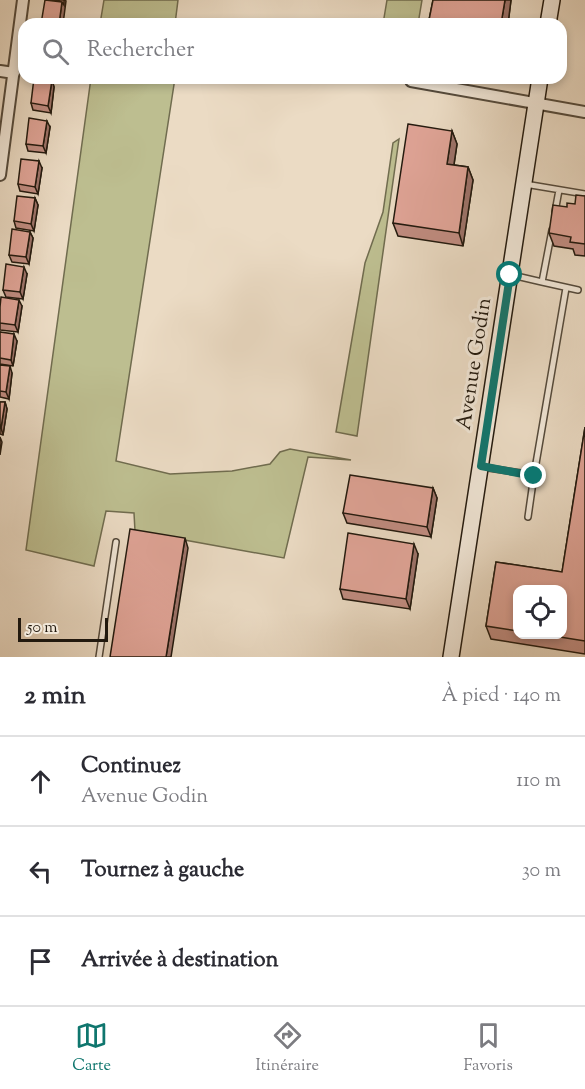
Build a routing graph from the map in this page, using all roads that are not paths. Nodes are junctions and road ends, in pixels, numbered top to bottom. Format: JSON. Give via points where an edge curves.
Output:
{"nodes":[{"id":1,"x":23,"y":0,"type":"edge"},
{"id":2,"x":552,"y":0,"type":"edge"},
{"id":3,"x":21,"y":18,"type":"edge"},
{"id":4,"x":549,"y":18,"type":"edge"},
{"id":5,"x":18,"y":41,"type":"edge"},
{"id":6,"x":0,"y":71,"type":"edge"},
{"id":7,"x":14,"y":74,"type":"junction"},
{"id":8,"x":427,"y":84,"type":"edge"},
{"id":9,"x":539,"y":84,"type":"edge"},
{"id":10,"x":536,"y":104,"type":"junction"},
{"id":11,"x":585,"y":112,"type":"edge"},
{"id":12,"x":0,"y":175,"type":"edge"},
{"id":13,"x":524,"y":184,"type":"junction"},
{"id":14,"x":559,"y":190,"type":"junction"},
{"id":15,"x":585,"y":194,"type":"edge"},
{"id":16,"x":510,"y":275,"type":"junction"},
{"id":17,"x":542,"y":282,"type":"junction"},
{"id":18,"x":566,"y":288,"type":"junction"},
{"id":19,"x":578,"y":290,"type":"dead end"},
{"id":20,"x":481,"y":466,"type":"junction"},
{"id":21,"x":534,"y":476,"type":"junction"},
{"id":22,"x":528,"y":517,"type":"dead end"},
{"id":23,"x":116,"y":542,"type":"dead end"},
{"id":24,"x":99,"y":657,"type":"edge"},
{"id":25,"x":451,"y":657,"type":"edge"}],
"edges":[{"from":1,"to":3,"type":"street"},
{"from":2,"to":4,"type":"street"},
{"from":5,"to":7,"type":"street"},
{"from":6,"to":7,"type":"street"},
{"from":7,"to":12,"type":"street"},
{"from":8,"to":10,"type":"street"},
{"from":9,"to":10,"type":"street","name":"Avenue Godin"},
{"from":10,"to":11,"type":"street"},
{"from":10,"to":13,"type":"street","name":"Avenue Godin"},
{"from":13,"to":14,"type":"lane"},
{"from":13,"to":16,"type":"street","name":"Avenue Godin"},
{"from":14,"to":15,"type":"lane"},
{"from":14,"to":17,"type":"lane"},
{"from":16,"to":17,"type":"lane"},
{"from":16,"to":20,"type":"street","name":"Avenue Godin"},
{"from":17,"to":18,"type":"lane"},
{"from":18,"to":19,"type":"lane"},
{"from":18,"to":21,"type":"lane"},
{"from":20,"to":21,"type":"lane"},
{"from":20,"to":25,"type":"street","name":"Avenue Godin"},
{"from":21,"to":22,"type":"lane"},
{"from":23,"to":24,"type":"lane"}]}
